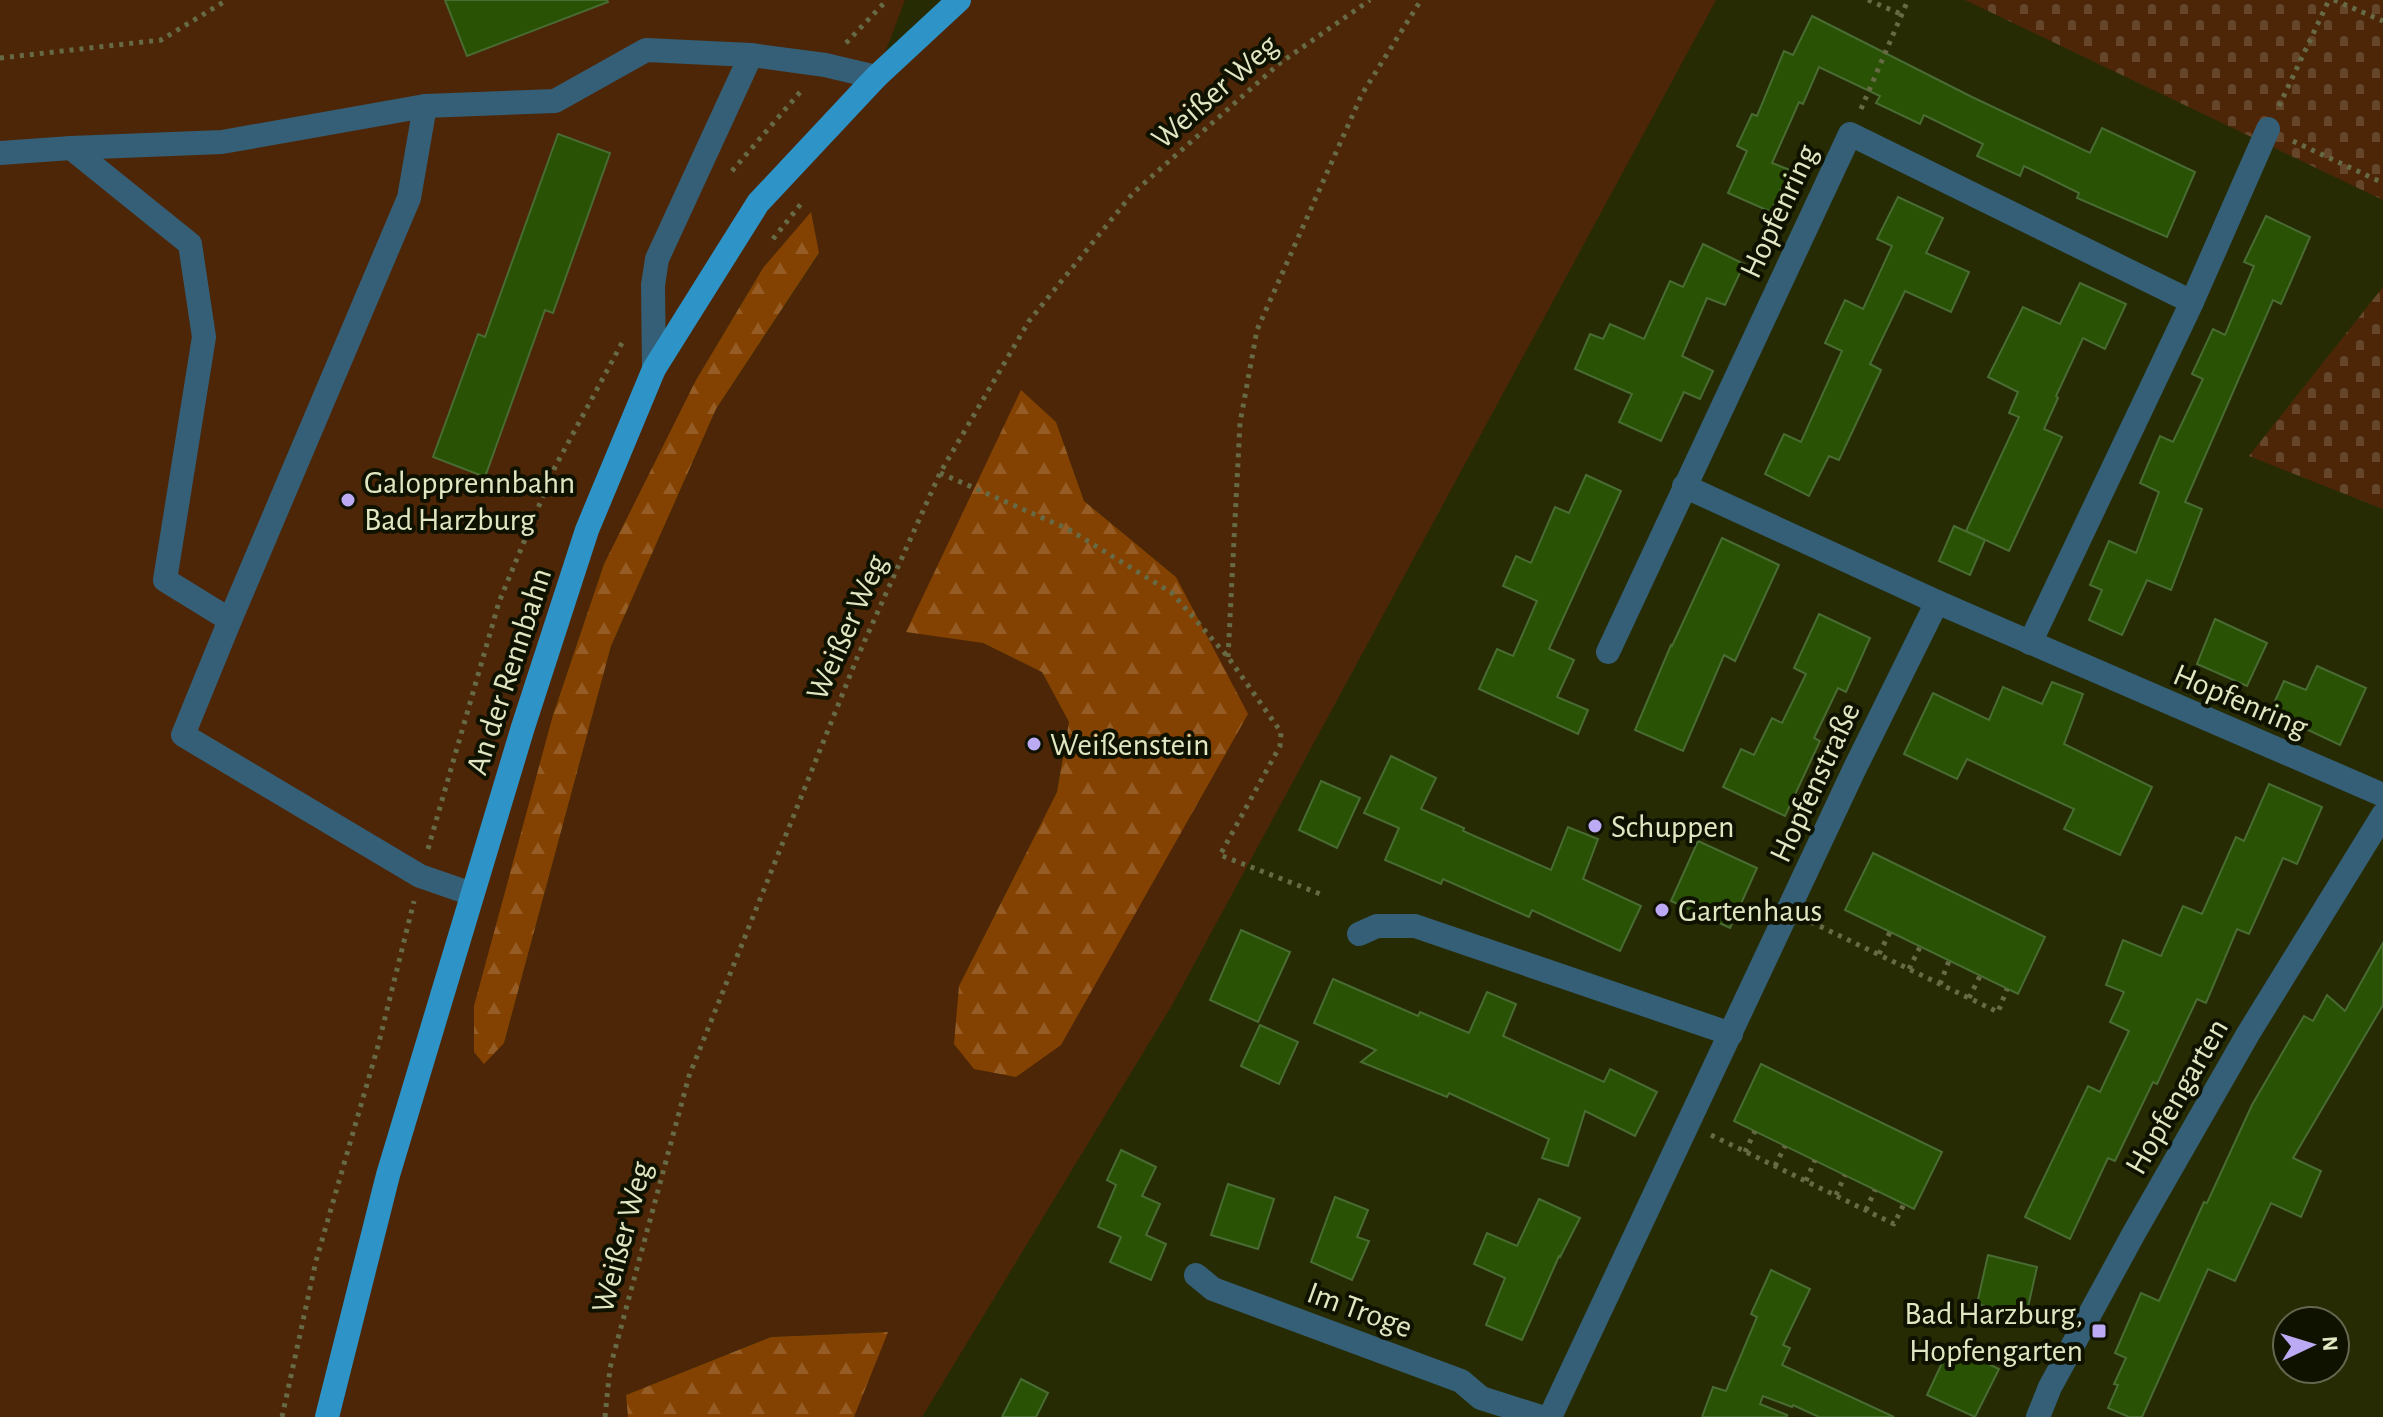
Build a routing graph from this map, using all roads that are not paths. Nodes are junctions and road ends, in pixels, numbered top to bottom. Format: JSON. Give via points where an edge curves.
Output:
{"nodes":[{"id":1,"x":959,"y":0,"type":"edge"},
{"id":2,"x":751,"y":55,"type":"junction"},
{"id":3,"x":876,"y":77,"type":"junction"},
{"id":4,"x":425,"y":106,"type":"junction"},
{"id":5,"x":2268,"y":129,"type":"road end"},
{"id":6,"x":71,"y":148,"type":"junction"},
{"id":7,"x":0,"y":153,"type":"edge"},
{"id":8,"x":2192,"y":302,"type":"junction"},
{"id":9,"x":654,"y":369,"type":"junction"},
{"id":10,"x":1684,"y":486,"type":"junction"},
{"id":11,"x":1937,"y":602,"type":"junction"},
{"id":12,"x":230,"y":620,"type":"junction"},
{"id":13,"x":2030,"y":643,"type":"junction"},
{"id":14,"x":1608,"y":652,"type":"dead end"},
{"id":15,"x":2383,"y":795,"type":"edge"},
{"id":16,"x":2383,"y":815,"type":"edge"},
{"id":17,"x":472,"y":894,"type":"junction"},
{"id":18,"x":1359,"y":934,"type":"dead end"},
{"id":19,"x":1731,"y":1034,"type":"junction"},
{"id":20,"x":1196,"y":1275,"type":"dead end"},
{"id":21,"x":1476,"y":1407,"type":"edge"},
{"id":22,"x":327,"y":1417,"type":"edge"},
{"id":23,"x":1541,"y":1417,"type":"edge"},
{"id":24,"x":1550,"y":1417,"type":"edge"},
{"id":25,"x":2038,"y":1417,"type":"edge"}],
"edges":[{"from":1,"to":3,"type":"main road","name":"An der Rennbahn"},
{"from":2,"to":3,"type":"street"},
{"from":2,"to":4,"type":"street","via":[[646,50],[555,101]]},
{"from":2,"to":9,"type":"street","via":[[657,259]]},
{"from":3,"to":9,"type":"main road","name":"An der Rennbahn","via":[[758,203]]},
{"from":4,"to":6,"type":"street","via":[[222,142]]},
{"from":4,"to":12,"type":"street","via":[[409,198]]},
{"from":5,"to":8,"type":"street"},
{"from":6,"to":7,"type":"street"},
{"from":6,"to":12,"type":"street","via":[[190,244],[204,337],[165,580]]},
{"from":8,"to":10,"type":"street","name":"Hopfenring","via":[[1850,134]]},
{"from":8,"to":13,"type":"street"},
{"from":9,"to":17,"type":"main road","name":"An der Rennbahn","via":[[587,530]]},
{"from":10,"to":11,"type":"street","name":"Hopfenring"},
{"from":10,"to":14,"type":"street","name":"Hopfenring"},
{"from":11,"to":13,"type":"street","name":"Hopfenring"},
{"from":11,"to":19,"type":"street","name":"Hopfenstraße"},
{"from":12,"to":17,"type":"street","via":[[183,735],[420,876]]},
{"from":13,"to":15,"type":"street","name":"Hopfenring"},
{"from":16,"to":25,"type":"street","name":"Hopfengarten","via":[[2248,1034],[2134,1233]]},
{"from":17,"to":22,"type":"main road","name":"An der Rennbahn","via":[[388,1175]]},
{"from":18,"to":19,"type":"street","via":[[1377,926],[1418,927]]},
{"from":19,"to":24,"type":"street","name":"Hopfenstraße"},
{"from":20,"to":21,"type":"street","name":"Im Troge","via":[[1213,1289],[1461,1381]]},
{"from":21,"to":23,"type":"street"}]}
